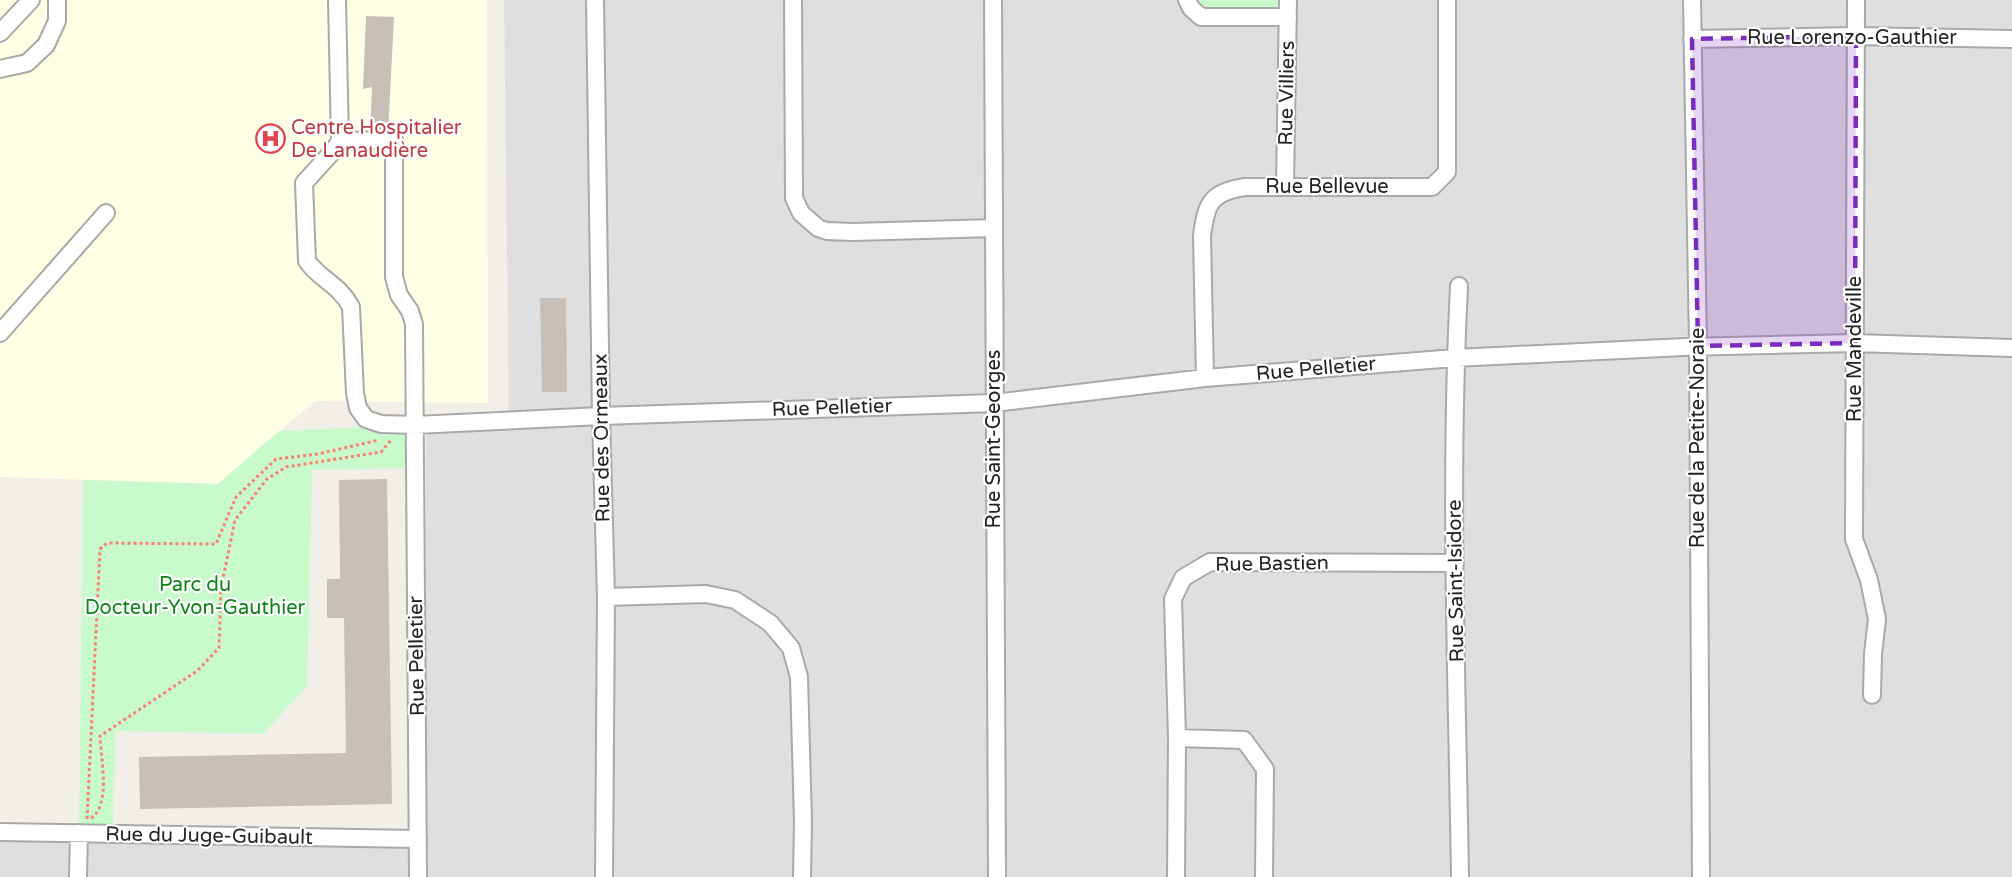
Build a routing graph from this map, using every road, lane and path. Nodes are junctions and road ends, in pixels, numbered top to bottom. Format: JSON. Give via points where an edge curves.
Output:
{"nodes":[{"id":1,"x":31,"y":0,"type":"edge"},
{"id":2,"x":57,"y":0,"type":"edge"},
{"id":3,"x":337,"y":0,"type":"edge"},
{"id":4,"x":595,"y":0,"type":"edge"},
{"id":5,"x":793,"y":0,"type":"edge"},
{"id":6,"x":993,"y":0,"type":"edge"},
{"id":7,"x":1187,"y":0,"type":"edge"},
{"id":8,"x":1288,"y":0,"type":"edge"},
{"id":9,"x":1447,"y":0,"type":"edge"},
{"id":10,"x":1692,"y":0,"type":"edge"},
{"id":11,"x":1856,"y":0,"type":"edge"},
{"id":12,"x":1288,"y":17,"type":"junction"},
{"id":13,"x":0,"y":33,"type":"edge"},
{"id":14,"x":1856,"y":36,"type":"junction"},
{"id":15,"x":1692,"y":39,"type":"junction"},
{"id":16,"x":2012,"y":39,"type":"edge"},
{"id":17,"x":0,"y":69,"type":"edge"},
{"id":18,"x":340,"y":141,"type":"junction"},
{"id":19,"x":1285,"y":186,"type":"junction"},
{"id":20,"x":106,"y":213,"type":"dead end"},
{"id":21,"x":994,"y":228,"type":"junction"},
{"id":22,"x":1459,"y":286,"type":"dead end"},
{"id":23,"x":0,"y":333,"type":"edge"},
{"id":24,"x":1855,"y":342,"type":"junction"},
{"id":25,"x":1698,"y":346,"type":"junction"},
{"id":26,"x":2012,"y":348,"type":"edge"},
{"id":27,"x":1455,"y":358,"type":"junction"},
{"id":28,"x":1205,"y":378,"type":"junction"},
{"id":29,"x":994,"y":403,"type":"junction"},
{"id":30,"x":601,"y":416,"type":"junction"},
{"id":31,"x":415,"y":425,"type":"junction"},
{"id":32,"x":1455,"y":563,"type":"junction"},
{"id":33,"x":606,"y":597,"type":"junction"},
{"id":34,"x":1872,"y":695,"type":"dead end"},
{"id":35,"x":1177,"y":738,"type":"junction"},
{"id":36,"x":83,"y":827,"type":"junction"},
{"id":37,"x":0,"y":832,"type":"edge"},
{"id":38,"x":418,"y":839,"type":"junction"},
{"id":39,"x":78,"y":877,"type":"edge"},
{"id":40,"x":418,"y":877,"type":"edge"},
{"id":41,"x":604,"y":877,"type":"edge"},
{"id":42,"x":802,"y":877,"type":"edge"},
{"id":43,"x":997,"y":877,"type":"edge"},
{"id":44,"x":1176,"y":877,"type":"edge"},
{"id":45,"x":1264,"y":877,"type":"edge"},
{"id":46,"x":1460,"y":877,"type":"edge"},
{"id":47,"x":1701,"y":877,"type":"edge"}],
"edges":[{"from":1,"to":13,"type":"street"},
{"from":2,"to":17,"type":"street","via":[[57,21],[46,45],[27,63]]},
{"from":3,"to":18,"type":"street"},
{"from":4,"to":30,"type":"street","name":"Rue des Ormeaux"},
{"from":5,"to":21,"type":"street","via":[[794,198],[801,213],[827,231]]},
{"from":6,"to":21,"type":"street","name":"Rue Saint-Georges"},
{"from":7,"to":12,"type":"street","via":[[1201,17]]},
{"from":8,"to":12,"type":"street","name":"Rue Villiers"},
{"from":9,"to":19,"type":"street","name":"Rue Bellevue","via":[[1447,172],[1432,188]]},
{"from":10,"to":15,"type":"street","name":"Rue de la Petite-Noraie"},
{"from":11,"to":14,"type":"street","name":"Rue Mandeville"},
{"from":12,"to":19,"type":"street","name":"Rue Villiers"},
{"from":14,"to":15,"type":"street","name":"Rue Lorenzo-Gauthier"},
{"from":14,"to":16,"type":"street","name":"Rue Lorenzo-Gauthier"},
{"from":14,"to":24,"type":"street","name":"Rue Mandeville"},
{"from":15,"to":25,"type":"street","name":"Rue de la Petite-Noraie"},
{"from":18,"to":31,"type":"street","via":[[394,140],[394,277],[414,324]]},
{"from":18,"to":31,"type":"street","via":[[304,183],[307,261],[344,294],[351,307],[358,408],[366,419],[381,424]]},
{"from":19,"to":28,"type":"street","name":"Rue Bellevue","via":[[1228,190],[1208,205],[1202,236]]},
{"from":20,"to":23,"type":"street"},
{"from":21,"to":29,"type":"street","name":"Rue Saint-Georges"},
{"from":22,"to":27,"type":"street","name":"Rue Saint-Isidore"},
{"from":24,"to":25,"type":"street","name":"Rue Pelletier"},
{"from":24,"to":26,"type":"street","name":"Rue Pelletier"},
{"from":24,"to":34,"type":"street","name":"Rue Mandeville","via":[[1854,539],[1869,580],[1877,619]]},
{"from":25,"to":27,"type":"street","name":"Rue Pelletier"},
{"from":25,"to":47,"type":"street","name":"Rue de la Petite-Noraie"},
{"from":27,"to":28,"type":"street","name":"Rue Pelletier"},
{"from":27,"to":32,"type":"street","name":"Rue Saint-Isidore"},
{"from":28,"to":29,"type":"street","name":"Rue Pelletier"},
{"from":29,"to":30,"type":"street","name":"Rue Pelletier"},
{"from":29,"to":43,"type":"street","name":"Rue Saint-Georges"},
{"from":30,"to":31,"type":"street","name":"Rue Pelletier"},
{"from":30,"to":33,"type":"street","name":"Rue des Ormeaux"},
{"from":31,"to":38,"type":"street","name":"Rue Pelletier"},
{"from":32,"to":35,"type":"street","name":"Rue Bastien","via":[[1210,562],[1183,578],[1173,599]]},
{"from":32,"to":46,"type":"street","name":"Rue Saint-Isidore"},
{"from":33,"to":41,"type":"street","name":"Rue des Ormeaux"},
{"from":33,"to":42,"type":"street","via":[[706,594],[735,600],[770,623],[791,648],[799,677]]},
{"from":35,"to":44,"type":"street","name":"Rue Bastien"},
{"from":35,"to":45,"type":"street","via":[[1244,741],[1265,769]]},
{"from":36,"to":36,"type":"path","via":[[100,549],[107,543],[216,544],[236,497],[276,459],[347,448],[395,435],[381,452],[286,467],[267,479],[235,520],[221,588],[219,648],[197,671],[100,736],[104,797],[97,815]]},
{"from":36,"to":37,"type":"street","name":"Rue du Juge-Guibault"},
{"from":36,"to":38,"type":"street","name":"Rue du Juge-Guibault"},
{"from":36,"to":39,"type":"street"},
{"from":38,"to":40,"type":"street","name":"Rue Pelletier"}]}
